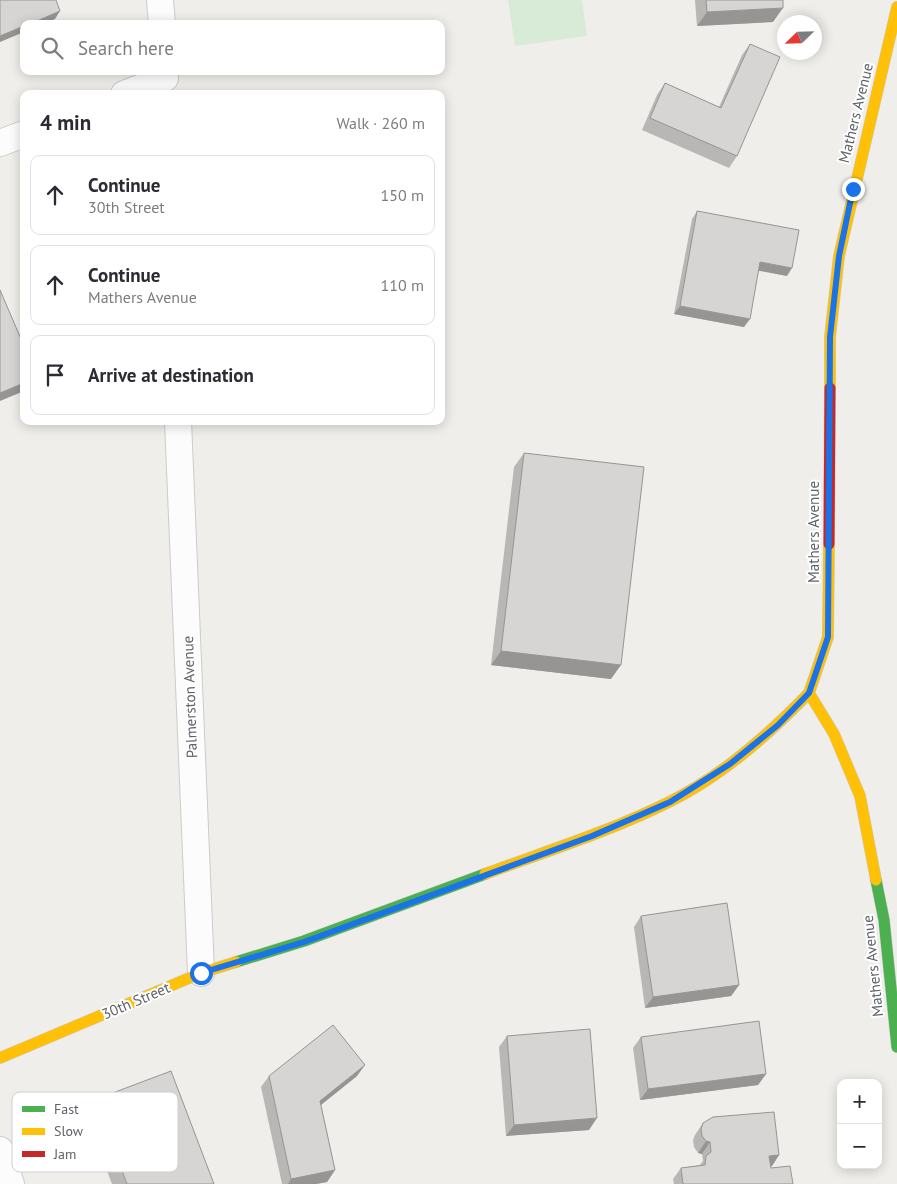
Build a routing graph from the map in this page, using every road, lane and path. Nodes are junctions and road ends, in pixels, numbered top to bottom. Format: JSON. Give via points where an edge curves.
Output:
{"nodes":[{"id":1,"x":160,"y":0,"type":"edge"},
{"id":2,"x":897,"y":7,"type":"edge"},
{"id":3,"x":162,"y":20,"type":"edge"},
{"id":4,"x":165,"y":81,"type":"edge"},
{"id":5,"x":137,"y":90,"type":"edge"},
{"id":6,"x":20,"y":136,"type":"edge"},
{"id":7,"x":0,"y":143,"type":"edge"},
{"id":8,"x":178,"y":425,"type":"edge"},
{"id":9,"x":809,"y":693,"type":"junction"},
{"id":10,"x":891,"y":919,"type":"edge"},
{"id":11,"x":201,"y":973,"type":"junction"},
{"id":12,"x":897,"y":1047,"type":"edge"},
{"id":13,"x":0,"y":1058,"type":"edge"},
{"id":14,"x":0,"y":1150,"type":"edge"},
{"id":15,"x":11,"y":1184,"type":"edge"}],
"edges":[{"from":1,"to":3,"type":"street"},
{"from":2,"to":9,"type":"street","name":"Mathers Avenue","via":[[839,256],[830,337],[828,637]]},
{"from":4,"to":5,"type":"street"},
{"from":6,"to":7,"type":"street"},
{"from":8,"to":11,"type":"street","name":"Palmerston Avenue"},
{"from":9,"to":10,"type":"street","name":"Mathers Avenue","via":[[834,734],[860,796]]},
{"from":9,"to":11,"type":"street","name":"30th Street","via":[[778,725],[730,764],[670,802],[592,836],[304,942]]},
{"from":10,"to":12,"type":"street","name":"Mathers Avenue"},
{"from":11,"to":13,"type":"street","name":"30th Street"},
{"from":14,"to":15,"type":"street"}]}
